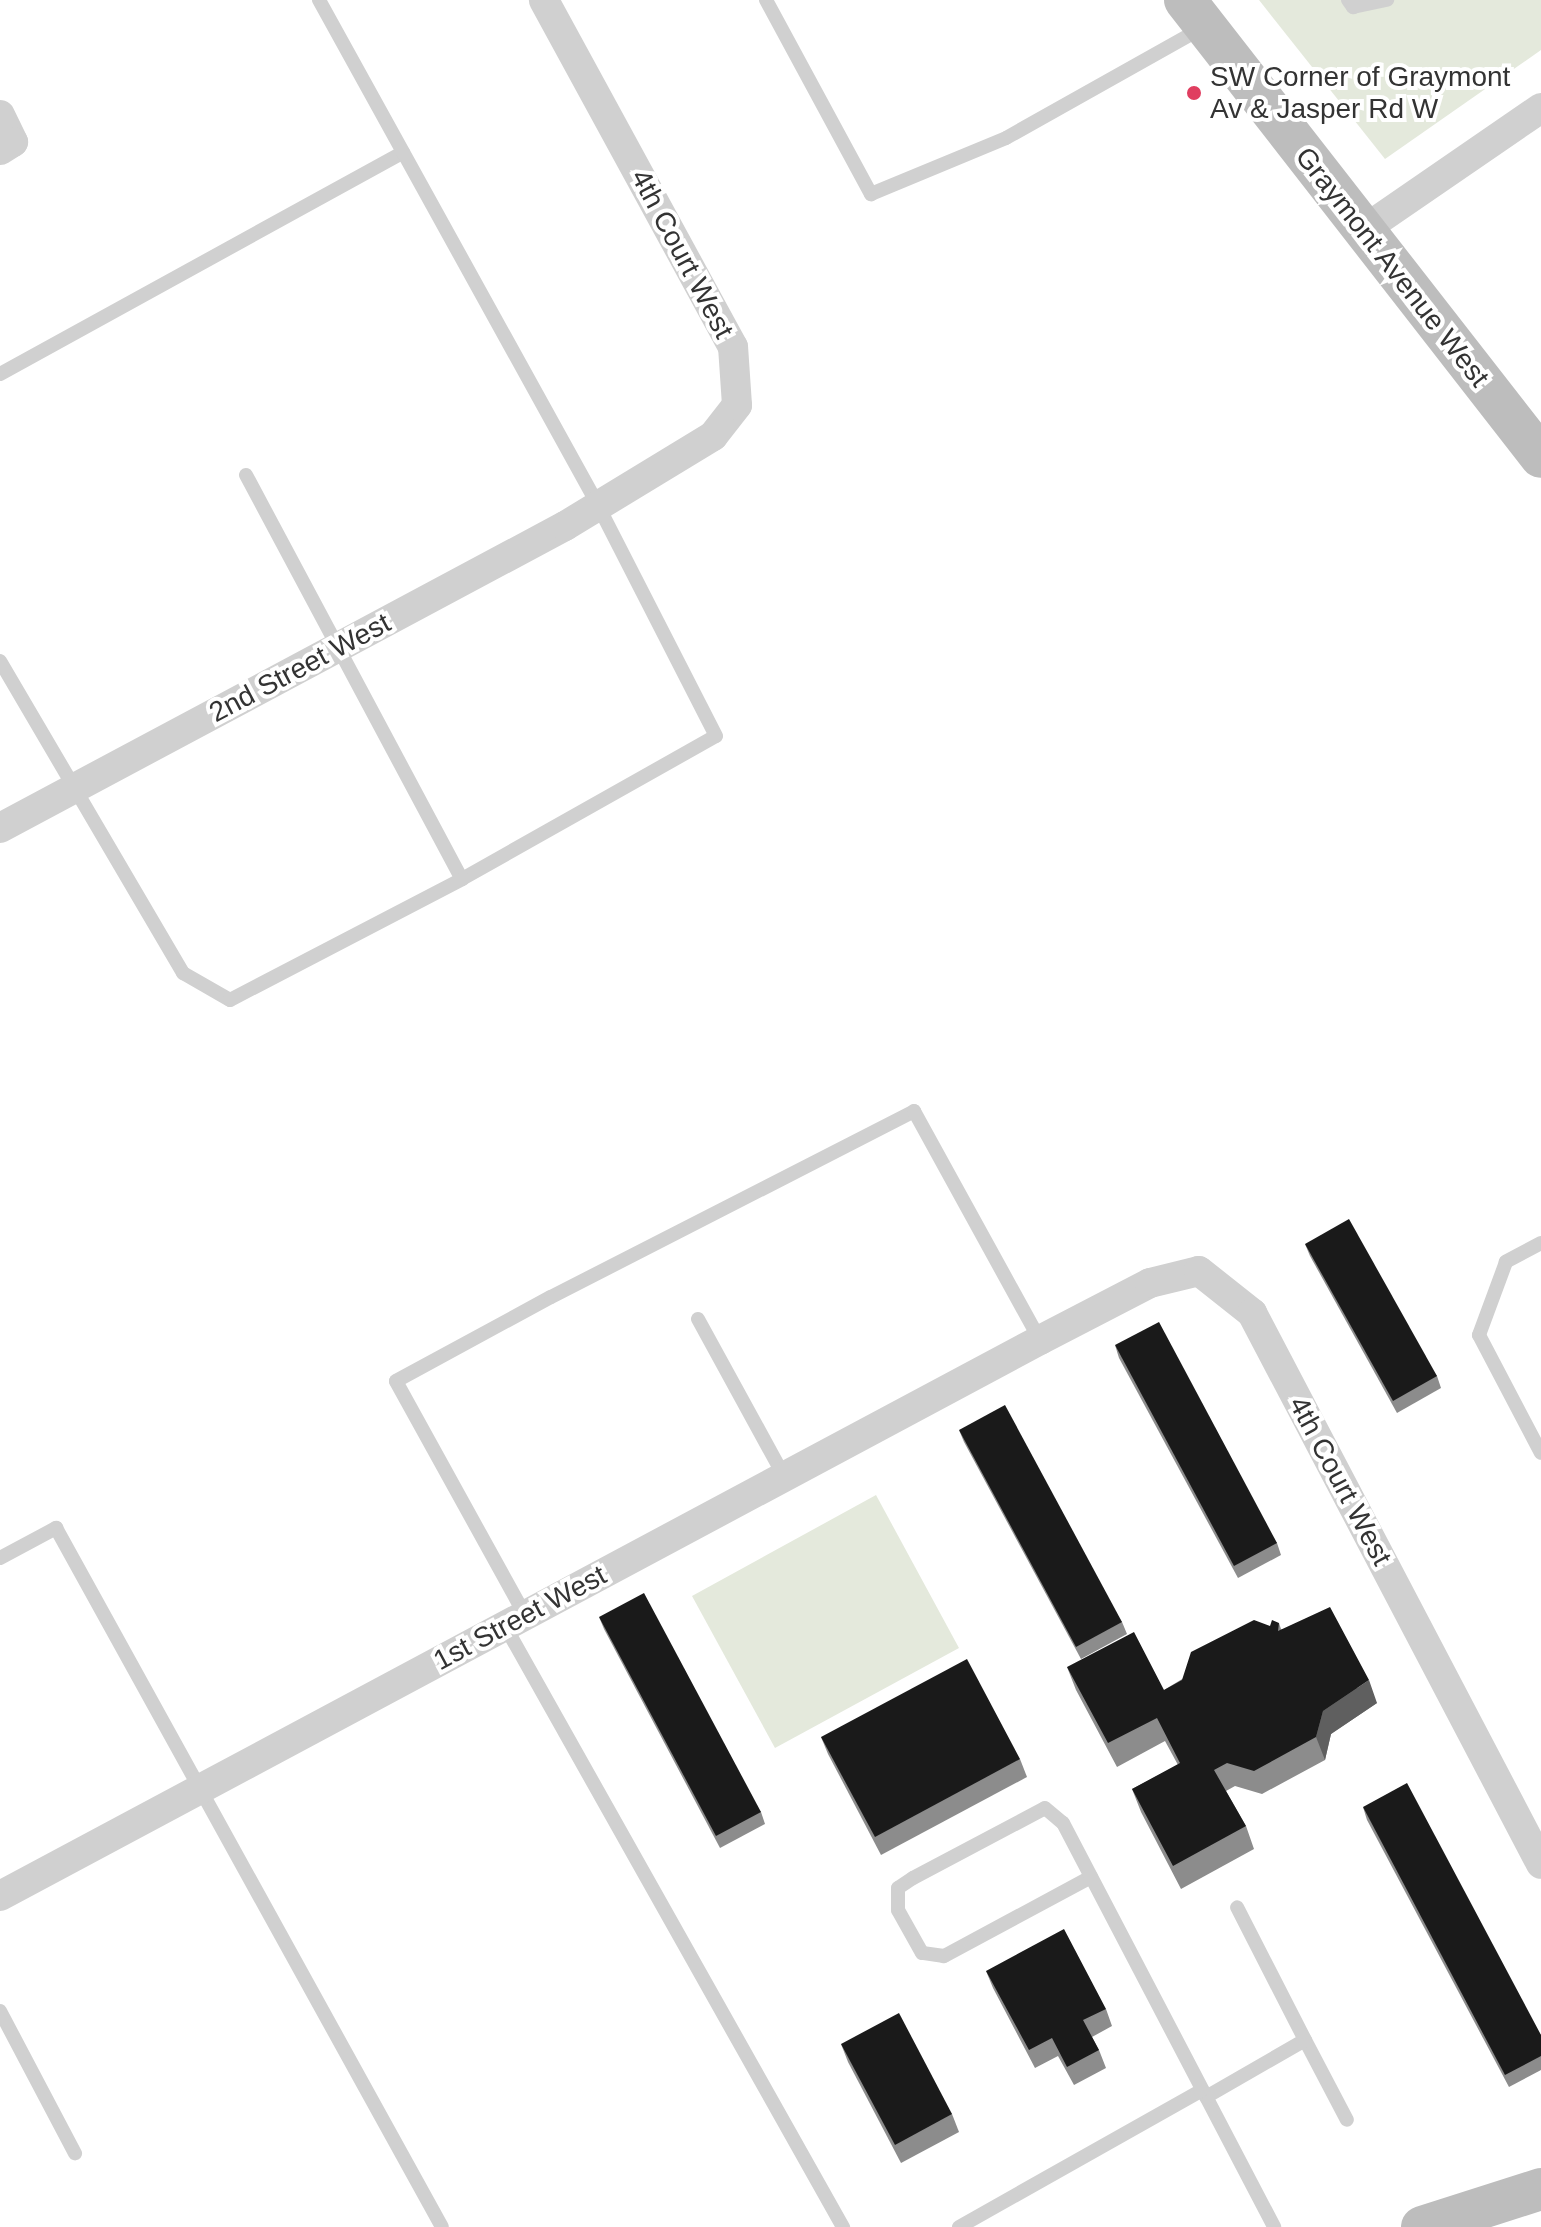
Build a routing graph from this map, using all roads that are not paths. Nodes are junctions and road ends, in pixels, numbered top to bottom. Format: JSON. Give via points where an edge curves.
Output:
{"nodes":[{"id":1,"x":319,"y":0,"type":"edge"},
{"id":2,"x":544,"y":0,"type":"edge"},
{"id":3,"x":766,"y":0,"type":"edge"},
{"id":4,"x":1348,"y":0,"type":"edge"},
{"id":5,"x":1387,"y":0,"type":"edge"},
{"id":6,"x":1195,"y":13,"type":"edge"},
{"id":7,"x":1541,"y":108,"type":"edge"},
{"id":8,"x":403,"y":152,"type":"junction"},
{"id":9,"x":1362,"y":231,"type":"junction"},
{"id":10,"x":0,"y":374,"type":"edge"},
{"id":11,"x":1541,"y":457,"type":"edge"},
{"id":12,"x":246,"y":475,"type":"dead end"},
{"id":13,"x":598,"y":505,"type":"junction"},
{"id":14,"x":338,"y":648,"type":"junction"},
{"id":15,"x":0,"y":661,"type":"edge"},
{"id":16,"x":73,"y":789,"type":"junction"},
{"id":17,"x":0,"y":828,"type":"edge"},
{"id":18,"x":462,"y":879,"type":"junction"},
{"id":19,"x":1541,"y":1243,"type":"edge"},
{"id":20,"x":698,"y":1319,"type":"dead end"},
{"id":21,"x":1040,"y":1340,"type":"junction"},
{"id":22,"x":1541,"y":1453,"type":"edge"},
{"id":23,"x":784,"y":1476,"type":"junction"},
{"id":24,"x":0,"y":1558,"type":"edge"},
{"id":25,"x":515,"y":1621,"type":"junction"},
{"id":26,"x":199,"y":1790,"type":"junction"},
{"id":27,"x":1541,"y":1864,"type":"edge"},
{"id":28,"x":1091,"y":1877,"type":"junction"},
{"id":29,"x":0,"y":1896,"type":"edge"},
{"id":30,"x":1237,"y":1907,"type":"dead end"},
{"id":31,"x":0,"y":2011,"type":"edge"},
{"id":32,"x":1305,"y":2040,"type":"junction"},
{"id":33,"x":1204,"y":2093,"type":"junction"},
{"id":34,"x":1347,"y":2120,"type":"dead end"},
{"id":35,"x":75,"y":2153,"type":"dead end"},
{"id":36,"x":1541,"y":2189,"type":"edge"},
{"id":37,"x":442,"y":2227,"type":"edge"},
{"id":38,"x":843,"y":2227,"type":"edge"},
{"id":39,"x":959,"y":2227,"type":"edge"},
{"id":40,"x":1274,"y":2227,"type":"edge"},
{"id":41,"x":1422,"y":2227,"type":"edge"}],
"edges":[{"from":1,"to":8,"type":"lane"},
{"from":2,"to":13,"type":"street","name":"4th Court West","via":[[733,347],[737,405],[713,436]]},
{"from":3,"to":6,"type":"lane","via":[[871,194],[1006,138]]},
{"from":4,"to":5,"type":"lane","via":[[1353,7]]},
{"from":6,"to":9,"type":"main road","name":"Graymont Avenue West"},
{"from":7,"to":9,"type":"street"},
{"from":8,"to":10,"type":"lane"},
{"from":8,"to":13,"type":"lane"},
{"from":9,"to":11,"type":"main road","name":"Graymont Avenue West"},
{"from":12,"to":14,"type":"lane"},
{"from":13,"to":14,"type":"street","name":"2nd Street West"},
{"from":13,"to":18,"type":"lane","via":[[716,736]]},
{"from":14,"to":16,"type":"street","name":"2nd Street West"},
{"from":14,"to":18,"type":"lane"},
{"from":15,"to":16,"type":"lane"},
{"from":16,"to":17,"type":"street","name":"2nd Street West"},
{"from":16,"to":18,"type":"lane","via":[[183,973],[230,1000]]},
{"from":19,"to":22,"type":"lane","via":[[1506,1262],[1479,1335]]},
{"from":20,"to":23,"type":"lane"},
{"from":21,"to":23,"type":"street","name":"1st Street West"},
{"from":21,"to":25,"type":"lane","via":[[914,1111],[551,1297],[396,1381]]},
{"from":21,"to":27,"type":"street","name":"4th Court West","via":[[1150,1283],[1199,1271],[1252,1313]]},
{"from":23,"to":25,"type":"street","name":"1st Street West"},
{"from":24,"to":26,"type":"lane","via":[[56,1528]]},
{"from":25,"to":26,"type":"street","name":"1st Street West"},
{"from":25,"to":38,"type":"lane"},
{"from":26,"to":29,"type":"street","name":"1st Street West"},
{"from":26,"to":37,"type":"lane","via":[[377,2100]]},
{"from":28,"to":28,"type":"lane","via":[[1063,1823],[1045,1808],[898,1888],[898,1910],[922,1953],[944,1956]]},
{"from":28,"to":33,"type":"lane"},
{"from":30,"to":32,"type":"lane"},
{"from":31,"to":35,"type":"lane"},
{"from":32,"to":33,"type":"lane"},
{"from":32,"to":34,"type":"lane"},
{"from":33,"to":39,"type":"lane"},
{"from":33,"to":40,"type":"lane"},
{"from":36,"to":41,"type":"main road"}]}
